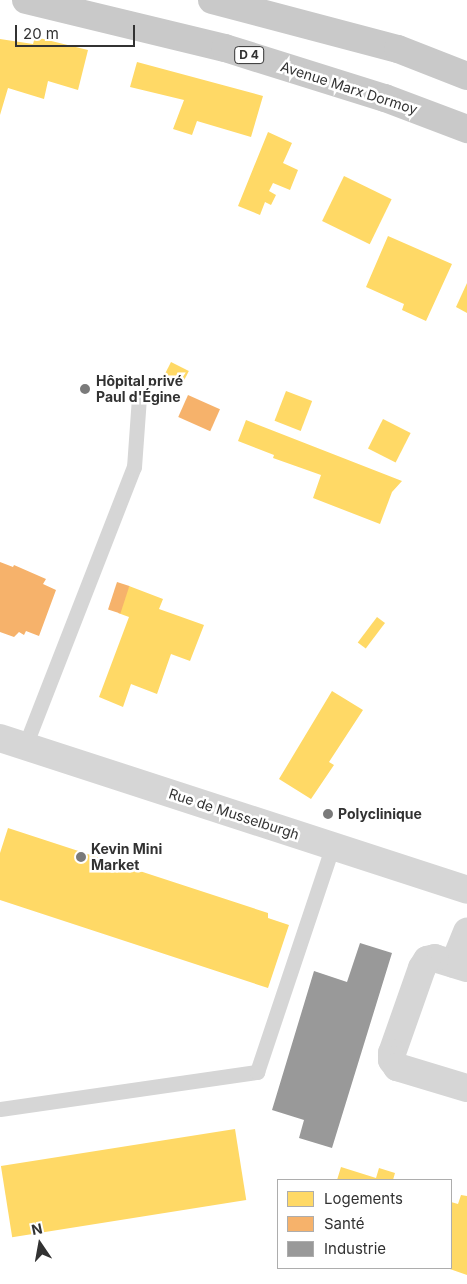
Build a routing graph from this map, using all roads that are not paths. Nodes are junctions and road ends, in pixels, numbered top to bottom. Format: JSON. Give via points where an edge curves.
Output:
{"nodes":[{"id":1,"x":26,"y":0,"type":"edge"},
{"id":2,"x":212,"y":0,"type":"edge"},
{"id":3,"x":467,"y":76,"type":"edge"},
{"id":4,"x":467,"y":129,"type":"edge"},
{"id":5,"x":139,"y":398,"type":"dead end"},
{"id":6,"x":13,"y":742,"type":"edge"},
{"id":7,"x":333,"y":845,"type":"junction"},
{"id":8,"x":467,"y":890,"type":"edge"},
{"id":9,"x":467,"y":931,"type":"edge"},
{"id":10,"x":461,"y":966,"type":"edge"},
{"id":11,"x":467,"y":1088,"type":"edge"},
{"id":12,"x":0,"y":1109,"type":"edge"}],
"edges":[{"from":1,"to":4,"type":"main road","name":"Avenue Marx Dormoy","number":"D 4","via":[[225,48],[386,98]]},
{"from":2,"to":3,"type":"main road","via":[[398,49]]},
{"from":5,"to":6,"type":"lane","via":[[134,468]]},
{"from":6,"to":7,"type":"street","name":"Rue de Musselburgh"},
{"from":7,"to":8,"type":"street","name":"Rue de Musselburgh"},
{"from":7,"to":12,"type":"lane","via":[[257,1072]]},
{"from":9,"to":10,"type":"street"},
{"from":10,"to":11,"type":"street","via":[[435,958],[427,960],[392,1060],[397,1066]]}]}
